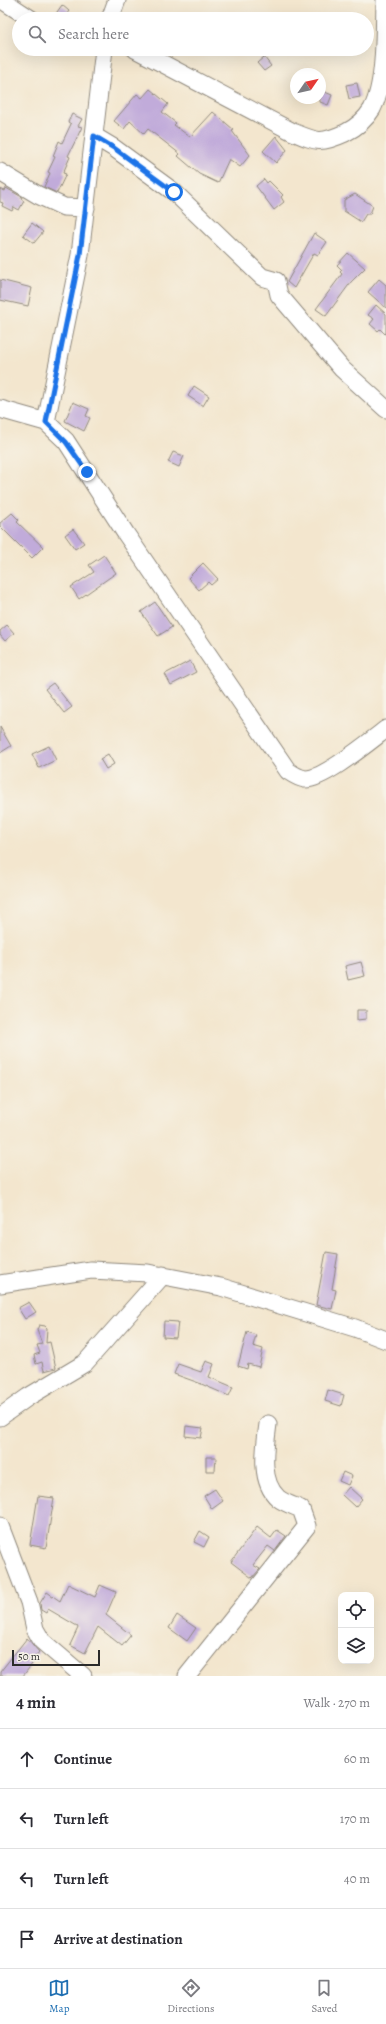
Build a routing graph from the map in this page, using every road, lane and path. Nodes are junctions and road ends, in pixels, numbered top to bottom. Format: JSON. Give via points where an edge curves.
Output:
{"nodes":[{"id":1,"x":2,"y":0,"type":"edge"},
{"id":2,"x":117,"y":0,"type":"edge"},
{"id":3,"x":385,"y":0,"type":"edge"},
{"id":4,"x":20,"y":12,"type":"edge"},
{"id":5,"x":113,"y":12,"type":"edge"},
{"id":6,"x":102,"y":56,"type":"edge"},
{"id":7,"x":149,"y":56,"type":"edge"},
{"id":8,"x":94,"y":136,"type":"junction"},
{"id":9,"x":0,"y":172,"type":"edge"},
{"id":10,"x":86,"y":208,"type":"junction"},
{"id":11,"x":0,"y":409,"type":"edge"},
{"id":12,"x":386,"y":409,"type":"edge"},
{"id":13,"x":46,"y":422,"type":"junction"},
{"id":14,"x":386,"y":729,"type":"edge"},
{"id":15,"x":163,"y":1275,"type":"junction"},
{"id":16,"x":0,"y":1284,"type":"edge"},
{"id":17,"x":386,"y":1340,"type":"edge"},
{"id":18,"x":0,"y":1417,"type":"edge"},
{"id":19,"x":268,"y":1424,"type":"dead end"},
{"id":20,"x":0,"y":1526,"type":"edge"},
{"id":21,"x":83,"y":1676,"type":"edge"},
{"id":22,"x":186,"y":1676,"type":"edge"}],
"edges":[{"from":1,"to":4,"type":"street"},
{"from":2,"to":5,"type":"street"},
{"from":3,"to":7,"type":"street","via":[[381,81],[372,110],[351,130],[323,142],[293,132]]},
{"from":6,"to":8,"type":"street"},
{"from":8,"to":10,"type":"street"},
{"from":8,"to":12,"type":"street","via":[[174,192],[262,277],[276,281],[279,295],[342,368]]},
{"from":9,"to":10,"type":"street","via":[[64,207]]},
{"from":10,"to":13,"type":"street","via":[[80,255]]},
{"from":11,"to":13,"type":"street"},
{"from":13,"to":14,"type":"street","via":[[66,442],[288,771],[296,777],[306,779],[320,775]]},
{"from":15,"to":16,"type":"street","via":[[91,1270]]},
{"from":15,"to":17,"type":"street","via":[[248,1295]]},
{"from":15,"to":18,"type":"street","via":[[84,1363]]},
{"from":19,"to":22,"type":"street","via":[[264,1449],[268,1483],[279,1498],[301,1509],[307,1526]]},
{"from":20,"to":21,"type":"street","via":[[29,1602],[35,1629],[42,1641]]}]}
